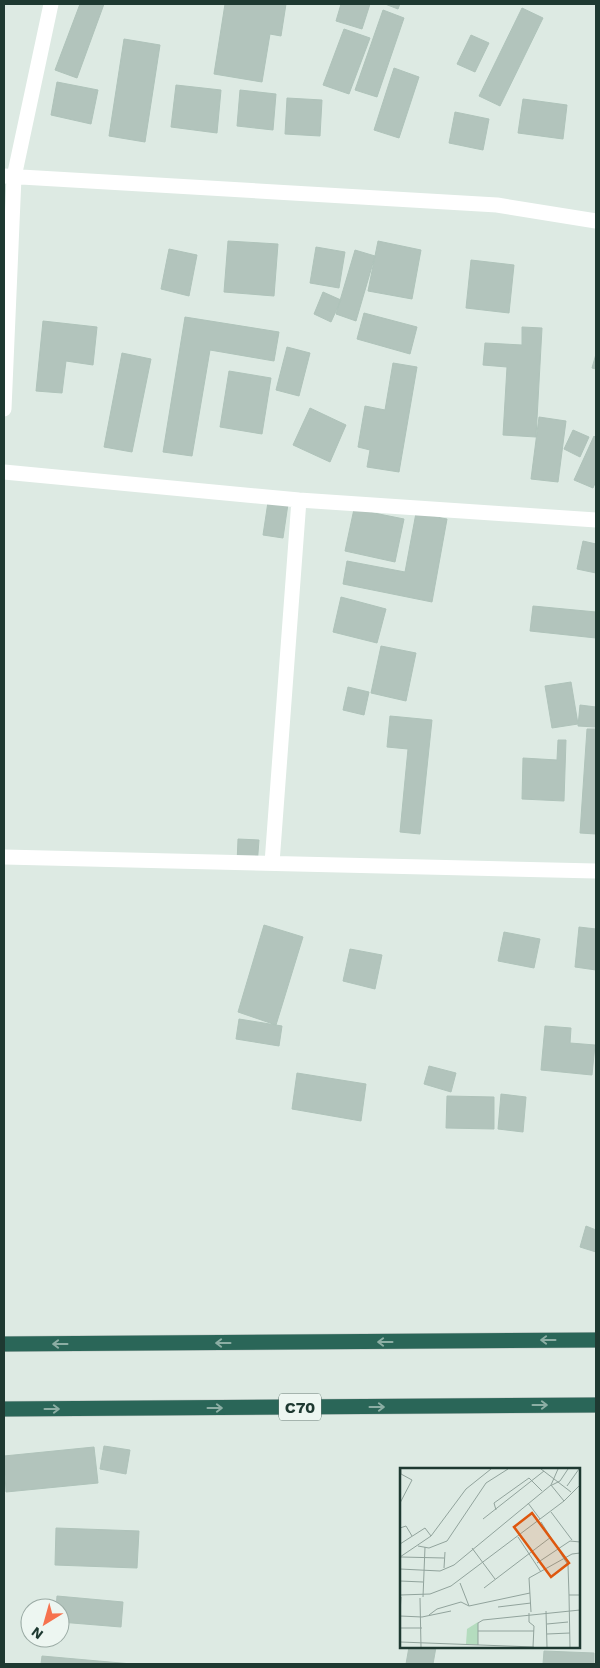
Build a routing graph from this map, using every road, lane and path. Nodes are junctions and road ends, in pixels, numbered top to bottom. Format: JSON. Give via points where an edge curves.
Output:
{"nodes":[{"id":1,"x":51,"y":4,"type":"edge"},
{"id":2,"x":9,"y":177,"type":"edge"},
{"id":3,"x":596,"y":221,"type":"edge"},
{"id":4,"x":4,"y":409,"type":"edge"},
{"id":5,"x":4,"y":472,"type":"edge"},
{"id":6,"x":299,"y":500,"type":"junction"},
{"id":7,"x":596,"y":520,"type":"edge"},
{"id":8,"x":4,"y":857,"type":"edge"},
{"id":9,"x":272,"y":863,"type":"junction"},
{"id":10,"x":596,"y":871,"type":"edge"},
{"id":11,"x":596,"y":1340,"type":"edge"},
{"id":12,"x":4,"y":1344,"type":"edge"},
{"id":13,"x":596,"y":1405,"type":"edge"},
{"id":14,"x":4,"y":1409,"type":"edge"}],
"edges":[{"from":1,"to":2,"type":"street"},
{"from":2,"to":3,"type":"street","via":[[497,205]]},
{"from":2,"to":4,"type":"street"},
{"from":5,"to":6,"type":"street"},
{"from":6,"to":7,"type":"street"},
{"from":6,"to":9,"type":"street"},
{"from":8,"to":9,"type":"street"},
{"from":9,"to":10,"type":"street"},
{"from":11,"to":12,"type":"highway","one_way":true},
{"from":14,"to":13,"type":"highway","number":"C70","one_way":true}]}
